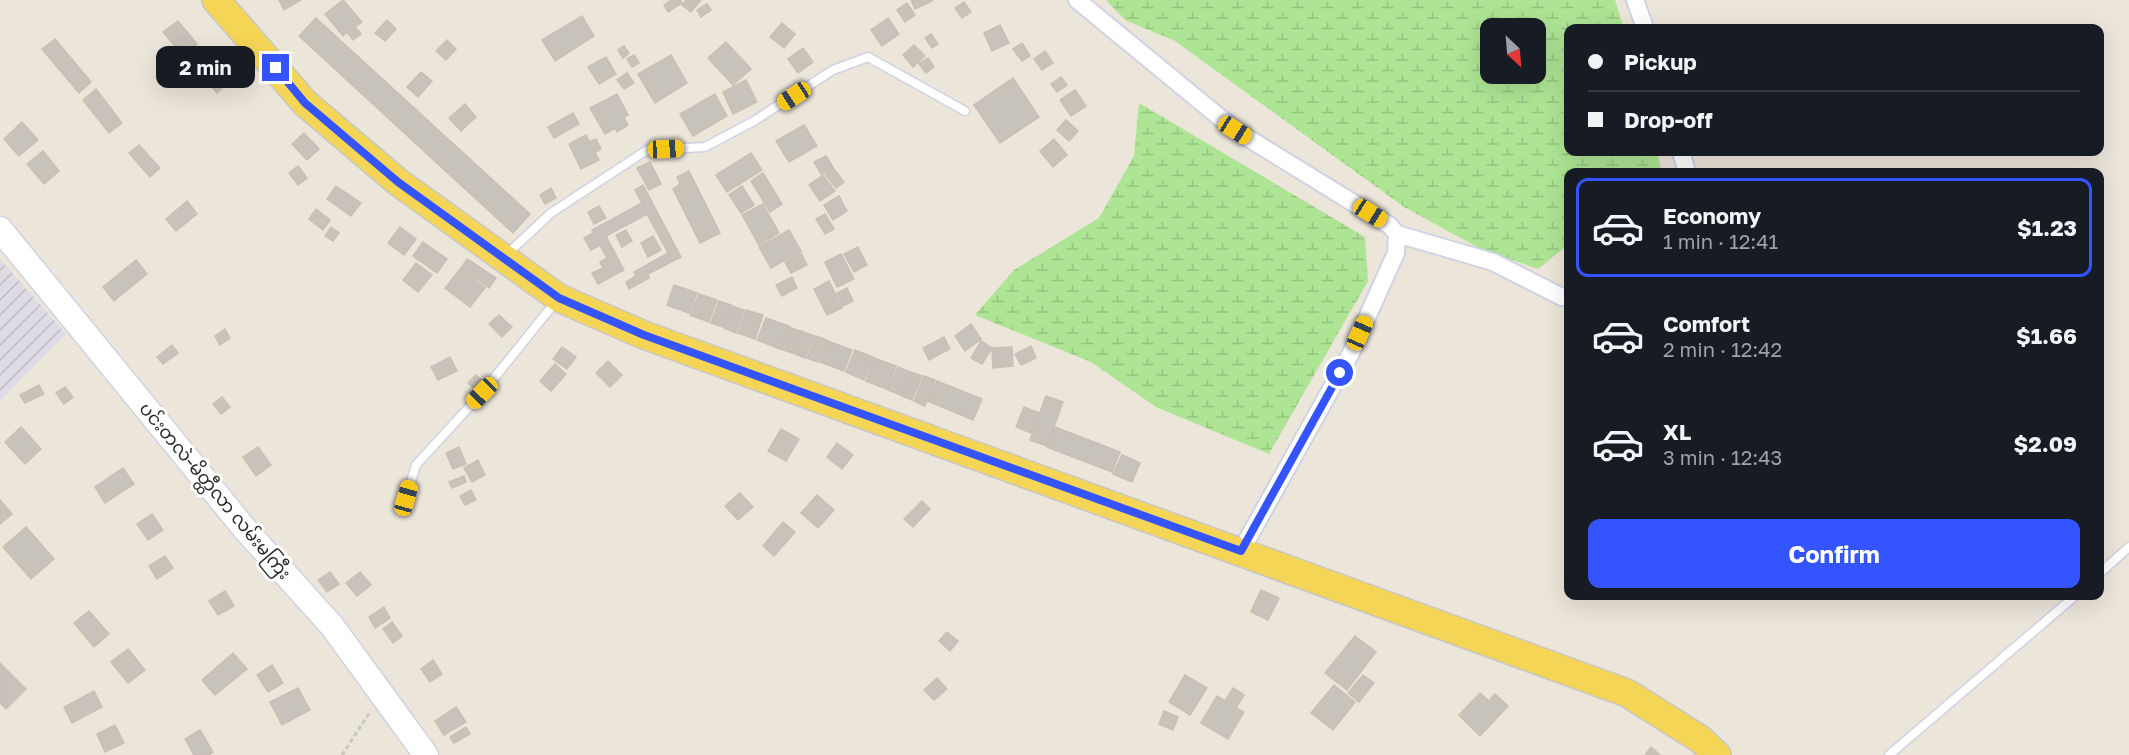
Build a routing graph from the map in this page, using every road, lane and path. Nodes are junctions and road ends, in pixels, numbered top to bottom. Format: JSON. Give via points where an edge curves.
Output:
{"nodes":[{"id":1,"x":216,"y":0,"type":"edge"},
{"id":2,"x":1077,"y":0,"type":"edge"},
{"id":3,"x":1635,"y":0,"type":"edge"},
{"id":4,"x":1644,"y":24,"type":"edge"},
{"id":5,"x":965,"y":111,"type":"dead end"},
{"id":6,"x":0,"y":229,"type":"edge"},
{"id":7,"x":1397,"y":234,"type":"junction"},
{"id":8,"x":504,"y":258,"type":"junction"},
{"id":9,"x":1564,"y":297,"type":"edge"},
{"id":10,"x":559,"y":298,"type":"junction"},
{"id":11,"x":406,"y":498,"type":"dead end"},
{"id":12,"x":2129,"y":547,"type":"edge"},
{"id":13,"x":1241,"y":551,"type":"junction"},
{"id":14,"x":2104,"y":569,"type":"edge"},
{"id":15,"x":2070,"y":600,"type":"edge"},
{"id":16,"x":383,"y":693,"type":"junction"},
{"id":17,"x":342,"y":755,"type":"edge"},
{"id":18,"x":426,"y":755,"type":"edge"},
{"id":19,"x":1717,"y":755,"type":"edge"},
{"id":20,"x":1889,"y":755,"type":"edge"}],
"edges":[{"from":1,"to":8,"type":"main road","via":[[305,103],[398,182]]},
{"from":2,"to":7,"type":"street","via":[[1235,130],[1389,225]]},
{"from":3,"to":4,"type":"street"},
{"from":5,"to":8,"type":"lane","via":[[868,57],[833,70],[705,147],[647,150],[551,213]]},
{"from":6,"to":16,"type":"street","name":"ပင်းတလဲ-မိတ္ထီလာ လမ်းမကြီး","via":[[244,528],[332,626]]},
{"from":7,"to":9,"type":"street","via":[[1493,262]]},
{"from":7,"to":13,"type":"street","via":[[1396,253],[1351,353]]},
{"from":8,"to":10,"type":"main road"},
{"from":10,"to":11,"type":"lane","via":[[482,393],[416,465]]},
{"from":10,"to":13,"type":"main road","via":[[644,335]]},
{"from":12,"to":14,"type":"lane"},
{"from":13,"to":19,"type":"main road","via":[[1627,693],[1700,739]]},
{"from":15,"to":20,"type":"lane"},
{"from":16,"to":17,"type":"path"},
{"from":16,"to":18,"type":"street","name":"ပင်းတလဲ-မိတ္ထီလာ လမ်းမကြီး"}]}
